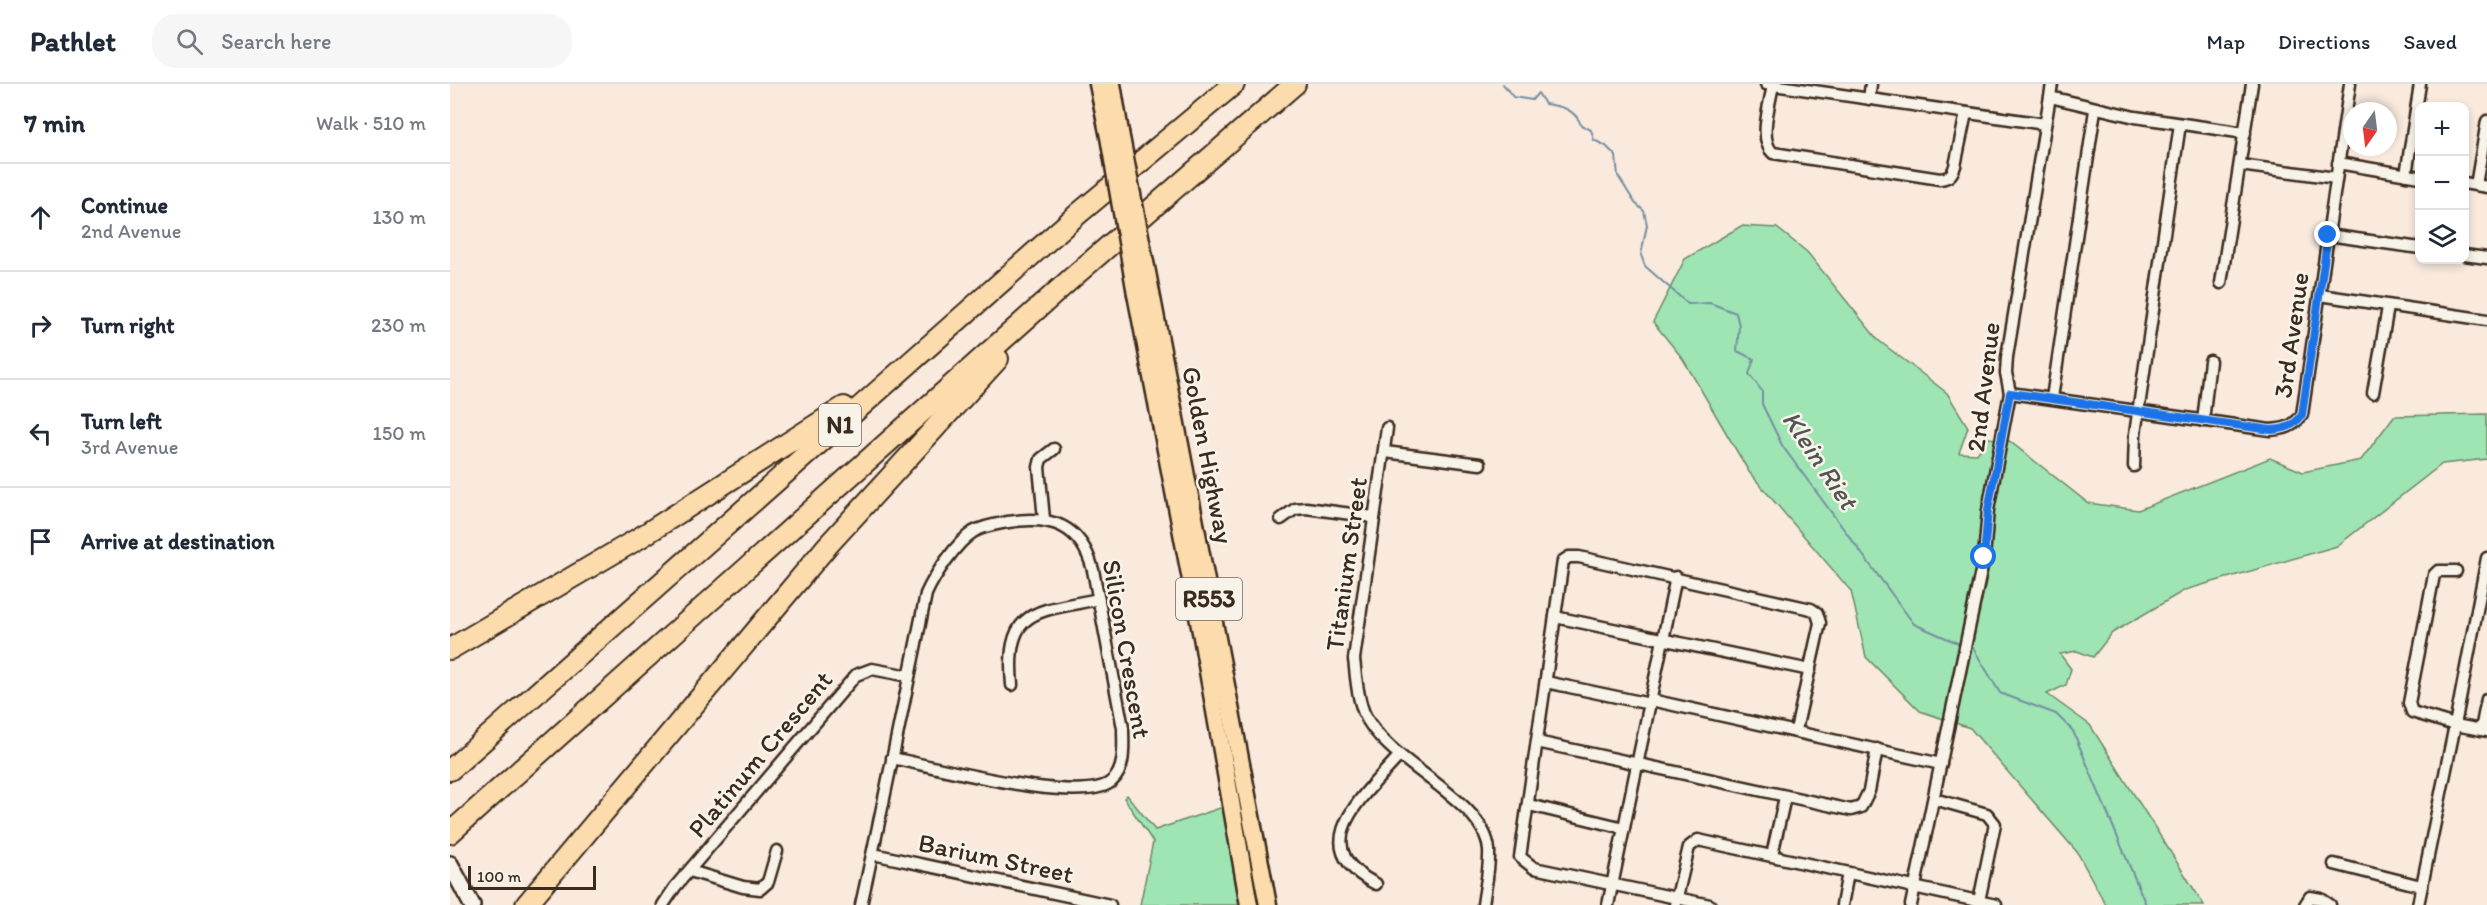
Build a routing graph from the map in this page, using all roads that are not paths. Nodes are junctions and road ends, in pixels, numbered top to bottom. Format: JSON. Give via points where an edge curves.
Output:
{"nodes":[{"id":1,"x":1098,"y":84,"type":"edge"},
{"id":2,"x":1112,"y":84,"type":"edge"},
{"id":3,"x":1234,"y":84,"type":"edge"},
{"id":4,"x":1295,"y":84,"type":"edge"},
{"id":5,"x":1769,"y":84,"type":"edge"},
{"id":6,"x":1871,"y":84,"type":"edge"},
{"id":7,"x":2052,"y":84,"type":"edge"},
{"id":8,"x":2252,"y":84,"type":"edge"},
{"id":9,"x":2350,"y":84,"type":"edge"},
{"id":10,"x":2420,"y":84,"type":"edge"},
{"id":11,"x":2049,"y":97,"type":"junction"},
{"id":12,"x":1869,"y":99,"type":"junction"},
{"id":13,"x":2095,"y":110,"type":"junction"},
{"id":14,"x":1966,"y":112,"type":"junction"},
{"id":15,"x":2487,"y":121,"type":"edge"},
{"id":16,"x":2044,"y":124,"type":"junction"},
{"id":17,"x":2180,"y":124,"type":"junction"},
{"id":18,"x":2245,"y":133,"type":"junction"},
{"id":19,"x":1114,"y":135,"type":"junction"},
{"id":20,"x":2338,"y":163,"type":"junction"},
{"id":21,"x":2240,"y":165,"type":"junction"},
{"id":22,"x":2406,"y":175,"type":"junction"},
{"id":23,"x":2415,"y":176,"type":"edge"},
{"id":24,"x":2336,"y":178,"type":"junction"},
{"id":25,"x":2476,"y":185,"type":"edge"},
{"id":26,"x":2328,"y":235,"type":"junction"},
{"id":27,"x":2415,"y":247,"type":"edge"},
{"id":28,"x":1035,"y":254,"type":"junction"},
{"id":29,"x":2469,"y":256,"type":"edge"},
{"id":30,"x":2487,"y":258,"type":"edge"},
{"id":31,"x":1073,"y":277,"type":"junction"},
{"id":32,"x":2221,"y":284,"type":"dead end"},
{"id":33,"x":1144,"y":293,"type":"junction"},
{"id":34,"x":2320,"y":295,"type":"junction"},
{"id":35,"x":2388,"y":307,"type":"junction"},
{"id":36,"x":2487,"y":320,"type":"edge"},
{"id":37,"x":2210,"y":361,"type":"dead end"},
{"id":38,"x":2010,"y":393,"type":"junction"},
{"id":39,"x":2373,"y":393,"type":"dead end"},
{"id":40,"x":2052,"y":398,"type":"junction"},
{"id":41,"x":2139,"y":411,"type":"junction"},
{"id":42,"x":2203,"y":421,"type":"junction"},
{"id":43,"x":1387,"y":428,"type":"dead end"},
{"id":44,"x":1054,"y":449,"type":"dead end"},
{"id":45,"x":1385,"y":452,"type":"junction"},
{"id":46,"x":1480,"y":464,"type":"dead end"},
{"id":47,"x":2134,"y":466,"type":"dead end"},
{"id":48,"x":1374,"y":516,"type":"junction"},
{"id":49,"x":1044,"y":519,"type":"junction"},
{"id":50,"x":1281,"y":519,"type":"dead end"},
{"id":51,"x":2487,"y":558,"type":"edge"},
{"id":52,"x":2456,"y":571,"type":"dead end"},
{"id":53,"x":1676,"y":577,"type":"junction"},
{"id":54,"x":1099,"y":599,"type":"junction"},
{"id":55,"x":1556,"y":617,"type":"junction"},
{"id":56,"x":1663,"y":639,"type":"junction"},
{"id":57,"x":450,"y":649,"type":"edge"},
{"id":58,"x":1810,"y":670,"type":"junction"},
{"id":59,"x":909,"y":676,"type":"junction"},
{"id":60,"x":1546,"y":682,"type":"junction"},
{"id":61,"x":1012,"y":685,"type":"dead end"},
{"id":62,"x":2487,"y":699,"type":"edge"},
{"id":63,"x":1650,"y":702,"type":"junction"},
{"id":64,"x":2455,"y":725,"type":"junction"},
{"id":65,"x":1796,"y":730,"type":"junction"},
{"id":66,"x":2484,"y":731,"type":"edge"},
{"id":67,"x":1537,"y":742,"type":"junction"},
{"id":68,"x":1877,"y":749,"type":"junction"},
{"id":69,"x":1399,"y":756,"type":"junction"},
{"id":70,"x":892,"y":758,"type":"junction"},
{"id":71,"x":1941,"y":764,"type":"junction"},
{"id":72,"x":1637,"y":765,"type":"junction"},
{"id":73,"x":450,"y":770,"type":"edge"},
{"id":74,"x":1785,"y":797,"type":"junction"},
{"id":75,"x":1934,"y":799,"type":"junction"},
{"id":76,"x":1529,"y":805,"type":"junction"},
{"id":77,"x":1624,"y":828,"type":"junction"},
{"id":78,"x":450,"y":833,"type":"edge"},
{"id":79,"x":777,"y":851,"type":"dead end"},
{"id":80,"x":873,"y":854,"type":"junction"},
{"id":81,"x":1772,"y":855,"type":"junction"},
{"id":82,"x":2334,"y":864,"type":"dead end"},
{"id":83,"x":451,"y":866,"type":"edge"},
{"id":84,"x":690,"y":871,"type":"junction"},
{"id":85,"x":1848,"y":873,"type":"junction"},
{"id":86,"x":1612,"y":883,"type":"junction"},
{"id":87,"x":1376,"y":884,"type":"dead end"},
{"id":88,"x":2421,"y":886,"type":"junction"},
{"id":89,"x":1915,"y":887,"type":"junction"},
{"id":90,"x":1060,"y":900,"type":"edge"},
{"id":91,"x":1676,"y":901,"type":"edge"},
{"id":92,"x":1979,"y":901,"type":"junction"},
{"id":93,"x":529,"y":902,"type":"edge"},
{"id":94,"x":472,"y":905,"type":"edge"},
{"id":95,"x":663,"y":905,"type":"edge"},
{"id":96,"x":861,"y":905,"type":"edge"},
{"id":97,"x":1110,"y":905,"type":"edge"},
{"id":98,"x":1249,"y":905,"type":"edge"},
{"id":99,"x":1268,"y":905,"type":"edge"},
{"id":100,"x":1483,"y":905,"type":"edge"},
{"id":101,"x":1608,"y":905,"type":"edge"},
{"id":102,"x":1710,"y":905,"type":"edge"},
{"id":103,"x":1842,"y":905,"type":"edge"},
{"id":104,"x":1911,"y":905,"type":"edge"},
{"id":105,"x":1996,"y":905,"type":"edge"},
{"id":106,"x":2305,"y":905,"type":"edge"},
{"id":107,"x":2330,"y":905,"type":"edge"},
{"id":108,"x":2418,"y":905,"type":"edge"}],
"edges":[{"from":1,"to":19,"type":"main road","name":"Golden Highway","number":"R553"},
{"from":2,"to":19,"type":"main road","name":"Golden Highway","number":"R553"},
{"from":3,"to":28,"type":"highway","number":"N1"},
{"from":4,"to":31,"type":"highway","number":"N1"},
{"from":5,"to":12,"type":"street"},
{"from":5,"to":14,"type":"street","via":[[1767,148],[1779,154],[1947,178],[1956,166]]},
{"from":6,"to":12,"type":"street"},
{"from":7,"to":11,"type":"street","name":"2nd Avenue"},
{"from":8,"to":18,"type":"street"},
{"from":9,"to":20,"type":"street","name":"3rd Avenue"},
{"from":10,"to":22,"type":"street"},
{"from":11,"to":13,"type":"street"},
{"from":11,"to":16,"type":"street","name":"2nd Avenue"},
{"from":12,"to":14,"type":"street"},
{"from":13,"to":17,"type":"street"},
{"from":13,"to":40,"type":"street"},
{"from":14,"to":16,"type":"street"},
{"from":15,"to":25,"type":"street"},
{"from":16,"to":38,"type":"street","name":"2nd Avenue","via":[[2007,357]]},
{"from":17,"to":18,"type":"street"},
{"from":17,"to":41,"type":"street"},
{"from":18,"to":21,"type":"street"},
{"from":19,"to":33,"type":"main road","name":"Golden Highway","number":"R553","bridge":true},
{"from":20,"to":22,"type":"street"},
{"from":20,"to":24,"type":"street","name":"3rd Avenue"},
{"from":21,"to":24,"type":"street"},
{"from":21,"to":32,"type":"street"},
{"from":22,"to":23,"type":"street"},
{"from":24,"to":26,"type":"street","name":"3rd Avenue"},
{"from":26,"to":27,"type":"street"},
{"from":26,"to":34,"type":"street","name":"3rd Avenue"},
{"from":28,"to":57,"type":"highway","via":[[836,414],[641,537]]},
{"from":28,"to":73,"type":"highway","number":"N1"},
{"from":29,"to":30,"type":"street"},
{"from":31,"to":78,"type":"highway","number":"N1"},
{"from":31,"to":93,"type":"highway","via":[[828,545]]},
{"from":33,"to":98,"type":"main road","name":"Golden Highway","number":"R553"},
{"from":33,"to":99,"type":"main road","name":"Golden Highway","number":"R553"},
{"from":34,"to":35,"type":"street"},
{"from":34,"to":42,"type":"street","name":"3rd Avenue","via":[[2302,415],[2296,423],[2283,429]]},
{"from":35,"to":36,"type":"street"},
{"from":35,"to":39,"type":"street"},
{"from":37,"to":42,"type":"street"},
{"from":38,"to":40,"type":"street"},
{"from":38,"to":71,"type":"street","name":"2nd Avenue","via":[[1988,510],[1981,576]]},
{"from":40,"to":41,"type":"street"},
{"from":41,"to":42,"type":"street"},
{"from":41,"to":47,"type":"street"},
{"from":43,"to":45,"type":"street","name":"Titanium Street"},
{"from":44,"to":49,"type":"street","via":[[1041,459],[1039,467]]},
{"from":45,"to":46,"type":"street"},
{"from":45,"to":48,"type":"street","name":"Titanium Street"},
{"from":48,"to":50,"type":"street","via":[[1306,508],[1295,509]]},
{"from":48,"to":69,"type":"street","name":"Titanium Street","via":[[1354,659],[1364,714]]},
{"from":49,"to":54,"type":"street","name":"Silicon Crescent","via":[[1072,532],[1083,545]]},
{"from":49,"to":59,"type":"street","name":"Silicon Crescent","via":[[985,527],[972,533],[959,547],[926,594]]},
{"from":51,"to":64,"type":"street"},
{"from":52,"to":64,"type":"street","via":[[2434,575],[2409,703],[2412,712]]},
{"from":53,"to":55,"type":"street","via":[[1569,557],[1561,565]]},
{"from":53,"to":56,"type":"street"},
{"from":53,"to":58,"type":"street","via":[[1817,613],[1820,623]]},
{"from":54,"to":61,"type":"street","via":[[1034,613],[1023,620],[1012,650]]},
{"from":54,"to":70,"type":"street","name":"Silicon Crescent","via":[[1123,728],[1120,767],[1111,782],[1069,791]]},
{"from":55,"to":56,"type":"street"},
{"from":55,"to":60,"type":"street"},
{"from":56,"to":58,"type":"street"},
{"from":56,"to":63,"type":"street"},
{"from":58,"to":65,"type":"street"},
{"from":59,"to":70,"type":"street","name":"Silicon Crescent"},
{"from":59,"to":84,"type":"street","name":"Platinum Crescent","via":[[872,669],[856,675]]},
{"from":60,"to":63,"type":"street"},
{"from":60,"to":67,"type":"street"},
{"from":62,"to":66,"type":"street"},
{"from":63,"to":65,"type":"street"},
{"from":63,"to":72,"type":"street"},
{"from":64,"to":66,"type":"street"},
{"from":64,"to":88,"type":"street"},
{"from":65,"to":68,"type":"street"},
{"from":67,"to":72,"type":"street"},
{"from":67,"to":76,"type":"street"},
{"from":68,"to":71,"type":"street"},
{"from":68,"to":74,"type":"street","via":[[1866,800],[1857,809]]},
{"from":69,"to":87,"type":"street","via":[[1349,813],[1342,830],[1341,844],[1350,864],[1360,876]]},
{"from":69,"to":100,"type":"street","name":"Titanium Street","via":[[1464,807],[1482,832],[1489,849]]},
{"from":70,"to":80,"type":"street","name":"Silicon Crescent"},
{"from":71,"to":75,"type":"street","name":"2nd Avenue"},
{"from":72,"to":74,"type":"street"},
{"from":72,"to":77,"type":"street"},
{"from":74,"to":81,"type":"street"},
{"from":75,"to":89,"type":"street","name":"2nd Avenue"},
{"from":75,"to":92,"type":"street","via":[[1987,814],[1995,824]]},
{"from":76,"to":77,"type":"street"},
{"from":76,"to":86,"type":"street","via":[[1520,853],[1523,861],[1534,868]]},
{"from":77,"to":86,"type":"street"},
{"from":79,"to":84,"type":"street","via":[[768,882],[760,889]]},
{"from":80,"to":90,"type":"street","name":"Barium Street"},
{"from":80,"to":96,"type":"street","name":"Silicon Crescent"},
{"from":81,"to":85,"type":"street"},
{"from":81,"to":91,"type":"street","via":[[1694,842],[1687,854]]},
{"from":82,"to":88,"type":"street"},
{"from":83,"to":94,"type":"main road"},
{"from":84,"to":95,"type":"street","name":"Platinum Crescent"},
{"from":85,"to":89,"type":"street"},
{"from":85,"to":103,"type":"street"},
{"from":86,"to":91,"type":"street"},
{"from":86,"to":101,"type":"street"},
{"from":88,"to":108,"type":"street"},
{"from":89,"to":92,"type":"street"},
{"from":89,"to":104,"type":"street","name":"2nd Avenue"},
{"from":90,"to":97,"type":"street","name":"Barium Street"},
{"from":91,"to":102,"type":"street"},
{"from":92,"to":105,"type":"street"},
{"from":106,"to":107,"type":"street","via":[[2312,897]]}]}
